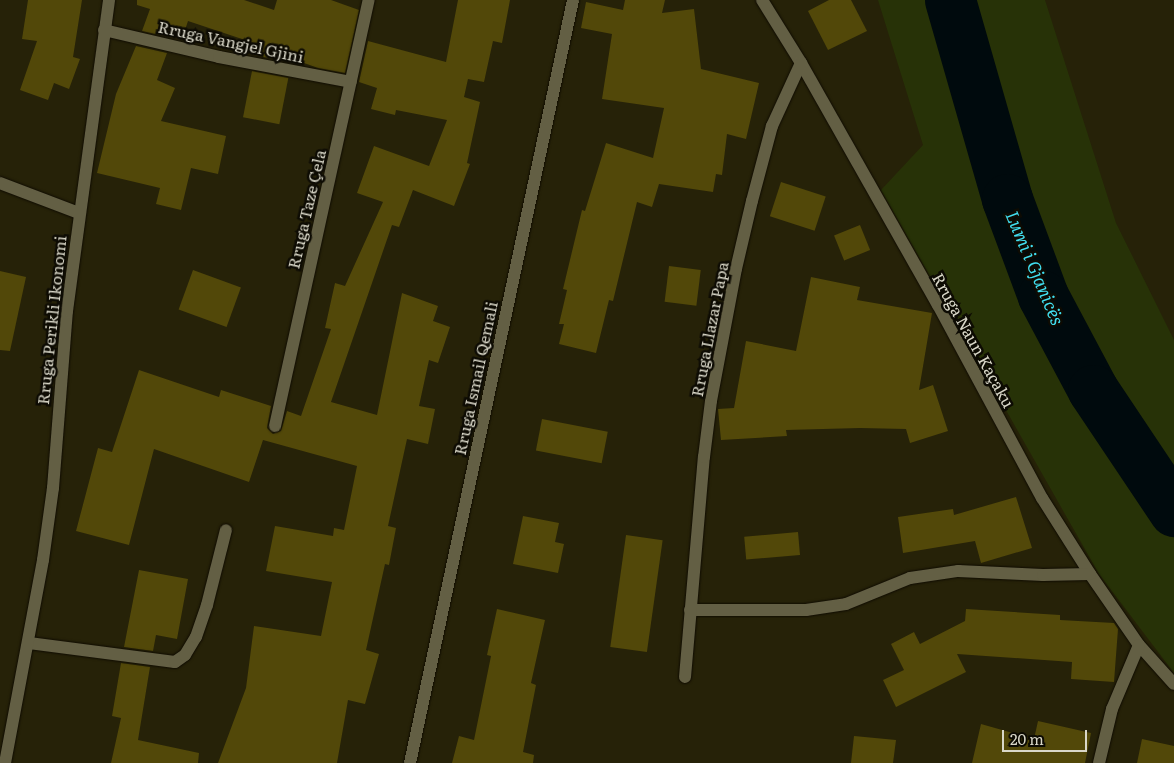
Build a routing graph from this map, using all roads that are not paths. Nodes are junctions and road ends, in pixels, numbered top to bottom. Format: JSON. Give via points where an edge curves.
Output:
{"nodes":[{"id":1,"x":109,"y":0,"type":"edge"},
{"id":2,"x":369,"y":0,"type":"edge"},
{"id":3,"x":573,"y":0,"type":"edge"},
{"id":4,"x":762,"y":0,"type":"edge"},
{"id":5,"x":104,"y":30,"type":"junction"},
{"id":6,"x":801,"y":63,"type":"junction"},
{"id":7,"x":352,"y":82,"type":"junction"},
{"id":8,"x":0,"y":183,"type":"edge"},
{"id":9,"x":79,"y":213,"type":"junction"},
{"id":10,"x":275,"y":426,"type":"dead end"},
{"id":11,"x":226,"y":530,"type":"dead end"},
{"id":12,"x":1090,"y":574,"type":"junction"},
{"id":13,"x":690,"y":610,"type":"junction"},
{"id":14,"x":28,"y":643,"type":"junction"},
{"id":15,"x":1139,"y":645,"type":"junction"},
{"id":16,"x":685,"y":677,"type":"dead end"},
{"id":17,"x":1174,"y":684,"type":"edge"},
{"id":18,"x":5,"y":763,"type":"edge"},
{"id":19,"x":410,"y":763,"type":"edge"},
{"id":20,"x":1099,"y":763,"type":"edge"}],
"edges":[{"from":1,"to":5,"type":"street","name":"Rruga Perikli Ikonomi"},
{"from":2,"to":7,"type":"street","name":"Rruga Taze Çela"},
{"from":3,"to":19,"type":"street","name":"Rruga Ismail Qemali"},
{"from":4,"to":6,"type":"street","name":"Rruga Naun Kaçaku"},
{"from":5,"to":7,"type":"street","name":"Rruga Vangjel Gjini","via":[[219,57]]},
{"from":5,"to":9,"type":"street","name":"Rruga Perikli Ikonomi"},
{"from":6,"to":12,"type":"street","name":"Rruga Naun Kaçaku","via":[[1042,498]]},
{"from":6,"to":13,"type":"street","name":"Rruga Llazar Papa","via":[[772,126],[736,269],[711,401]]},
{"from":7,"to":10,"type":"street","name":"Rruga Taze Çela"},
{"from":8,"to":9,"type":"street"},
{"from":9,"to":14,"type":"street","name":"Rruga Perikli Ikonomi","via":[[66,311],[53,488]]},
{"from":11,"to":14,"type":"street","via":[[196,637],[185,655],[175,662]]},
{"from":12,"to":13,"type":"street","via":[[958,571],[910,578],[846,604],[806,610]]},
{"from":12,"to":15,"type":"street","name":"Rruga Naun Kaçaku"},
{"from":13,"to":16,"type":"street","name":"Rruga Llazar Papa"},
{"from":14,"to":18,"type":"street","name":"Rruga Perikli Ikonomi"},
{"from":15,"to":17,"type":"street","name":"Rruga Naun Kaçaku"},
{"from":15,"to":20,"type":"street","via":[[1112,709]]}]}
